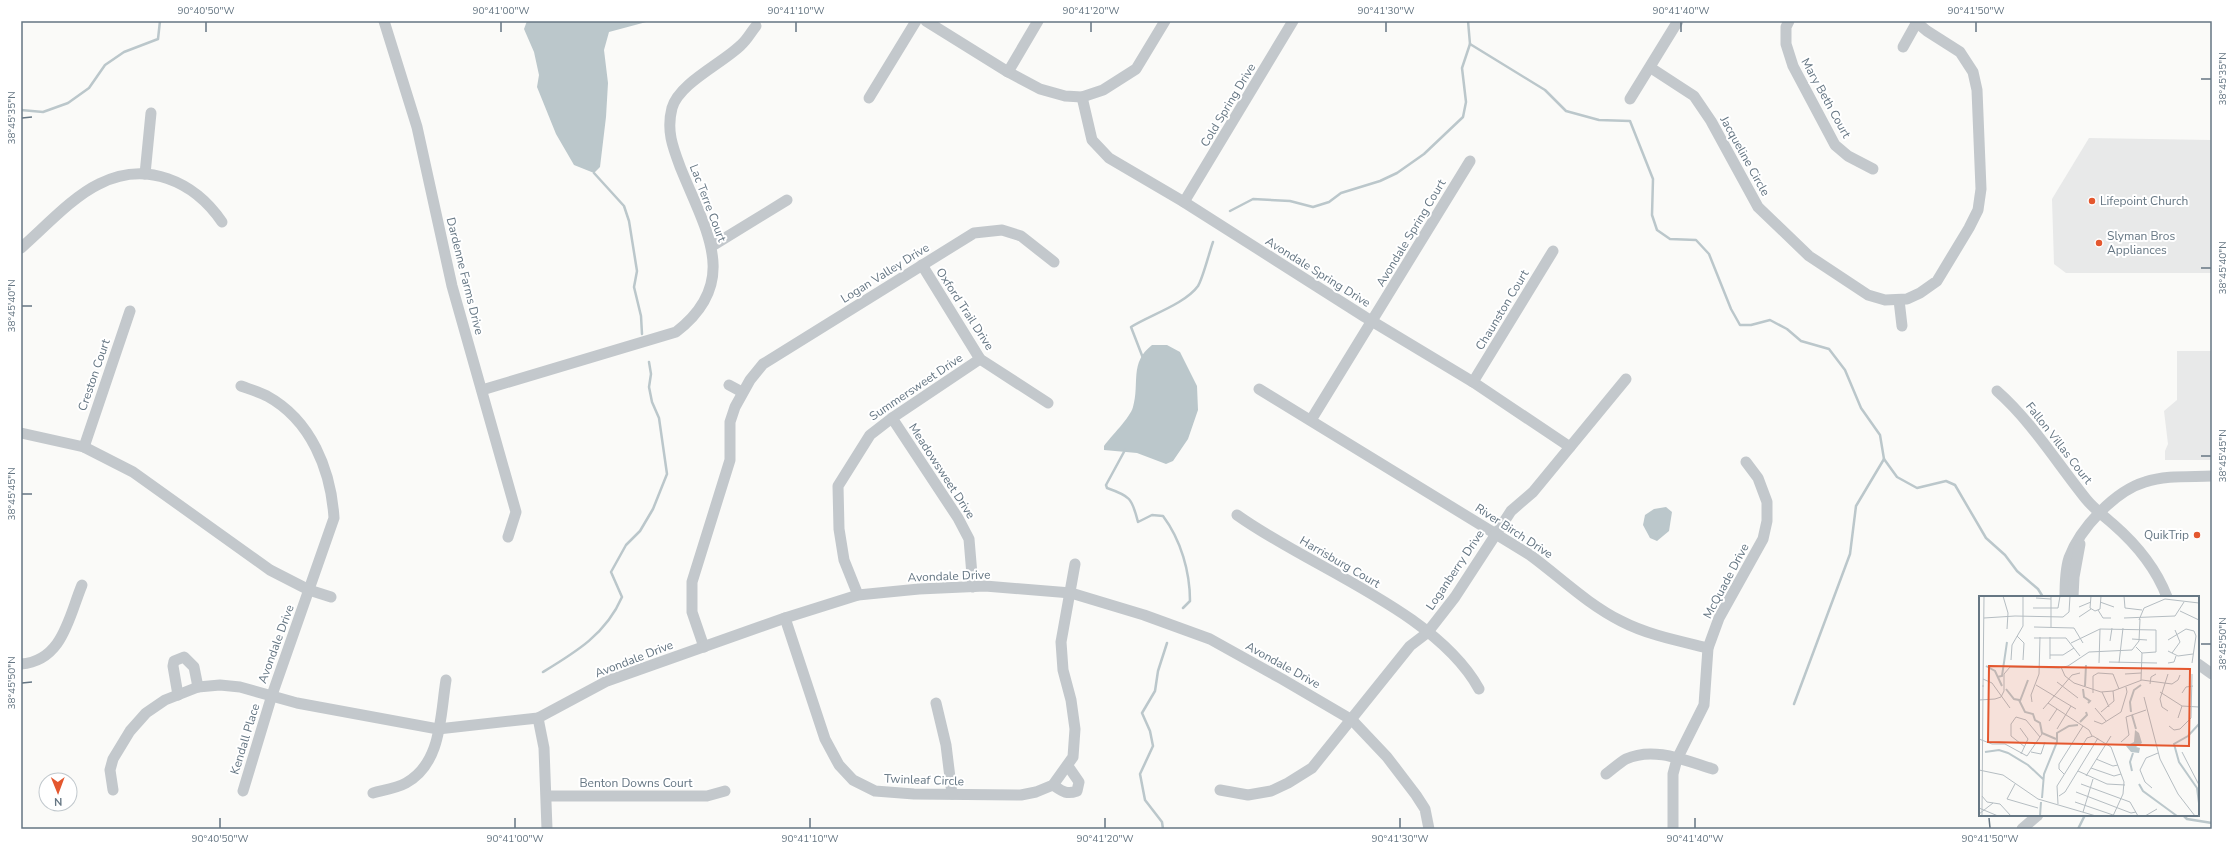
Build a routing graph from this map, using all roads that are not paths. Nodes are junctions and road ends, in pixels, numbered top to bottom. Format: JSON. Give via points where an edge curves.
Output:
{"nodes":[{"id":1,"x":384,"y":21,"type":"edge"},
{"id":2,"x":916,"y":21,"type":"edge"},
{"id":3,"x":926,"y":21,"type":"edge"},
{"id":4,"x":1038,"y":21,"type":"edge"},
{"id":5,"x":1165,"y":21,"type":"edge"},
{"id":6,"x":1293,"y":21,"type":"edge"},
{"id":7,"x":1678,"y":21,"type":"edge"},
{"id":8,"x":1789,"y":21,"type":"edge"},
{"id":9,"x":1916,"y":22,"type":"edge"},
{"id":10,"x":756,"y":26,"type":"dead end"},
{"id":11,"x":1903,"y":48,"type":"dead end"},
{"id":12,"x":1651,"y":68,"type":"junction"},
{"id":13,"x":1008,"y":72,"type":"junction"},
{"id":14,"x":1082,"y":97,"type":"junction"},
{"id":15,"x":869,"y":98,"type":"dead end"},
{"id":16,"x":1630,"y":99,"type":"dead end"},
{"id":17,"x":152,"y":113,"type":"dead end"},
{"id":18,"x":1470,"y":161,"type":"dead end"},
{"id":19,"x":1873,"y":169,"type":"dead end"},
{"id":20,"x":145,"y":174,"type":"junction"},
{"id":21,"x":787,"y":200,"type":"dead end"},
{"id":22,"x":1184,"y":202,"type":"junction"},
{"id":23,"x":222,"y":222,"type":"dead end"},
{"id":24,"x":712,"y":246,"type":"junction"},
{"id":25,"x":21,"y":248,"type":"edge"},
{"id":26,"x":1553,"y":251,"type":"dead end"},
{"id":27,"x":1054,"y":262,"type":"dead end"},
{"id":28,"x":922,"y":265,"type":"junction"},
{"id":29,"x":1899,"y":300,"type":"junction"},
{"id":30,"x":130,"y":311,"type":"dead end"},
{"id":31,"x":1373,"y":321,"type":"junction"},
{"id":32,"x":1902,"y":326,"type":"dead end"},
{"id":33,"x":980,"y":359,"type":"junction"},
{"id":34,"x":1626,"y":379,"type":"dead end"},
{"id":35,"x":1473,"y":382,"type":"junction"},
{"id":36,"x":729,"y":385,"type":"dead end"},
{"id":37,"x":241,"y":386,"type":"dead end"},
{"id":38,"x":1259,"y":389,"type":"dead end"},
{"id":39,"x":482,"y":390,"type":"junction"},
{"id":40,"x":1996,"y":391,"type":"dead end"},
{"id":41,"x":742,"y":392,"type":"junction"},
{"id":42,"x":1048,"y":403,"type":"dead end"},
{"id":43,"x":892,"y":418,"type":"junction"},
{"id":44,"x":1311,"y":420,"type":"junction"},
{"id":45,"x":21,"y":433,"type":"edge"},
{"id":46,"x":84,"y":447,"type":"junction"},
{"id":47,"x":1570,"y":447,"type":"junction"},
{"id":48,"x":1746,"y":462,"type":"dead end"},
{"id":49,"x":2212,"y":476,"type":"edge"},
{"id":50,"x":2100,"y":513,"type":"junction"},
{"id":51,"x":1237,"y":515,"type":"dead end"},
{"id":52,"x":1495,"y":533,"type":"junction"},
{"id":53,"x":2084,"y":534,"type":"junction"},
{"id":54,"x":508,"y":537,"type":"dead end"},
{"id":55,"x":1075,"y":564,"type":"dead end"},
{"id":56,"x":82,"y":584,"type":"dead end"},
{"id":57,"x":973,"y":587,"type":"junction"},
{"id":58,"x":309,"y":590,"type":"junction"},
{"id":59,"x":1071,"y":593,"type":"junction"},
{"id":60,"x":858,"y":595,"type":"junction"},
{"id":61,"x":2065,"y":596,"type":"edge"},
{"id":62,"x":2073,"y":596,"type":"edge"},
{"id":63,"x":2166,"y":596,"type":"edge"},
{"id":64,"x":331,"y":597,"type":"dead end"},
{"id":65,"x":784,"y":618,"type":"junction"},
{"id":66,"x":1427,"y":632,"type":"junction"},
{"id":67,"x":704,"y":647,"type":"junction"},
{"id":68,"x":1708,"y":648,"type":"junction"},
{"id":69,"x":21,"y":664,"type":"edge"},
{"id":70,"x":2199,"y":665,"type":"edge"},
{"id":71,"x":2212,"y":674,"type":"edge"},
{"id":72,"x":446,"y":680,"type":"dead end"},
{"id":73,"x":198,"y":687,"type":"junction"},
{"id":74,"x":1479,"y":689,"type":"dead end"},
{"id":75,"x":178,"y":695,"type":"junction"},
{"id":76,"x":272,"y":695,"type":"junction"},
{"id":77,"x":936,"y":703,"type":"dead end"},
{"id":78,"x":538,"y":718,"type":"junction"},
{"id":79,"x":1352,"y":720,"type":"junction"},
{"id":80,"x":438,"y":729,"type":"junction"},
{"id":81,"x":1677,"y":759,"type":"junction"},
{"id":82,"x":1068,"y":766,"type":"junction"},
{"id":83,"x":1713,"y":769,"type":"dead end"},
{"id":84,"x":1606,"y":774,"type":"dead end"},
{"id":85,"x":1053,"y":785,"type":"junction"},
{"id":86,"x":113,"y":790,"type":"dead end"},
{"id":87,"x":1220,"y":790,"type":"dead end"},
{"id":88,"x":243,"y":791,"type":"dead end"},
{"id":89,"x":725,"y":792,"type":"dead end"},
{"id":90,"x":373,"y":793,"type":"dead end"},
{"id":91,"x":952,"y":794,"type":"junction"},
{"id":92,"x":547,"y":796,"type":"junction"},
{"id":93,"x":2037,"y":816,"type":"edge"},
{"id":94,"x":547,"y":829,"type":"edge"},
{"id":95,"x":1429,"y":829,"type":"edge"},
{"id":96,"x":1673,"y":829,"type":"edge"},
{"id":97,"x":2022,"y":829,"type":"edge"}],
"edges":[{"from":1,"to":39,"type":"street","name":"Dardenne Farms Drive","via":[[417,127],[452,286]]},
{"from":2,"to":15,"type":"street"},
{"from":3,"to":13,"type":"street"},
{"from":4,"to":13,"type":"street"},
{"from":5,"to":14,"type":"street","via":[[1136,69],[1103,90]]},
{"from":6,"to":22,"type":"street","name":"Cold Spring Drive"},
{"from":7,"to":12,"type":"street"},
{"from":8,"to":19,"type":"street","name":"Mary Beth Court","via":[[1786,27],[1786,44],[1793,66],[1835,145],[1848,156]]},
{"from":9,"to":11,"type":"street"},
{"from":9,"to":29,"type":"street","name":"Jacqueline Circle","via":[[1960,52],[1973,72],[1977,90],[1981,189],[1978,210],[1970,228],[1937,281],[1911,298]]},
{"from":10,"to":24,"type":"street","name":"Lac Terre Court","via":[[742,44],[684,90],[673,106],[669,126],[671,142]]},
{"from":12,"to":16,"type":"street"},
{"from":12,"to":29,"type":"street","name":"Jacqueline Circle","via":[[1694,96],[1711,121],[1758,207],[1809,256],[1868,295],[1885,300]]},
{"from":13,"to":14,"type":"street","via":[[1052,93]]},
{"from":14,"to":22,"type":"street","name":"Avondale Spring Drive","via":[[1089,133],[1099,149],[1120,166]]},
{"from":17,"to":20,"type":"street"},
{"from":18,"to":31,"type":"street","name":"Avondale Spring Court"},
{"from":20,"to":23,"type":"street","via":[[183,184],[199,194]]},
{"from":20,"to":25,"type":"street","via":[[114,178],[99,184]]},
{"from":21,"to":24,"type":"street"},
{"from":22,"to":31,"type":"street","name":"Avondale Spring Drive"},
{"from":24,"to":39,"type":"street","name":"Lac Terre Court","via":[[714,275],[710,291],[703,306],[691,321],[676,332]]},
{"from":26,"to":35,"type":"street","name":"Chaunston Court"},
{"from":27,"to":28,"type":"street","name":"Logan Valley Drive","via":[[1021,236],[1002,230],[974,233]]},
{"from":28,"to":33,"type":"street","name":"Oxford Trail Drive"},
{"from":28,"to":41,"type":"street","name":"Logan Valley Drive","via":[[763,364]]},
{"from":29,"to":32,"type":"street"},
{"from":30,"to":46,"type":"street","name":"Creston Court"},
{"from":31,"to":35,"type":"street","name":"Avondale Spring Drive"},
{"from":31,"to":44,"type":"street","name":"Avondale Spring Court"},
{"from":33,"to":42,"type":"street","name":"Oxford Trail Drive"},
{"from":33,"to":43,"type":"street","name":"Summersweet Drive"},
{"from":34,"to":47,"type":"street","name":"Loganberry Drive"},
{"from":35,"to":47,"type":"street","name":"Avondale Spring Drive"},
{"from":36,"to":41,"type":"street"},
{"from":37,"to":58,"type":"street","name":"Avondale Drive","via":[[266,396],[284,408],[300,424],[316,448],[326,473],[332,494],[334,518]]},
{"from":38,"to":44,"type":"street","name":"River Birch Drive"},
{"from":39,"to":54,"type":"street","name":"Dardenne Farms Drive","via":[[516,512]]},
{"from":40,"to":50,"type":"street","name":"Fallon Villas Court","via":[[2018,410],[2087,500]]},
{"from":41,"to":67,"type":"street","name":"Logan Valley Drive","via":[[730,422],[730,460],[692,582],[692,612]]},
{"from":43,"to":57,"type":"street","name":"Meadowsweet Drive","via":[[969,539]]},
{"from":43,"to":60,"type":"street","name":"Summersweet Drive","via":[[870,435],[838,486],[839,529],[844,560]]},
{"from":44,"to":52,"type":"street","name":"River Birch Drive"},
{"from":45,"to":46,"type":"street"},
{"from":46,"to":58,"type":"street","via":[[133,472],[270,570]]},
{"from":47,"to":52,"type":"street","name":"Loganberry Drive","via":[[1533,492],[1511,511]]},
{"from":48,"to":68,"type":"street","name":"McQuade Drive","via":[[1758,478],[1767,502],[1767,521],[1763,539],[1719,618]]},
{"from":49,"to":50,"type":"street","via":[[2172,477],[2145,482],[2122,493]]},
{"from":50,"to":53,"type":"street"},
{"from":50,"to":63,"type":"street","name":"Fallon Villas Court","via":[[2144,556]]},
{"from":51,"to":66,"type":"street","name":"Harrisburg Court","via":[[1400,612]]},
{"from":52,"to":66,"type":"street","name":"Loganberry Drive"},
{"from":52,"to":68,"type":"street","name":"River Birch Drive","via":[[1530,555],[1593,605],[1621,622]]},
{"from":53,"to":61,"type":"street","via":[[2068,559]]},
{"from":53,"to":62,"type":"street","via":[[2074,577]]},
{"from":55,"to":59,"type":"street"},
{"from":56,"to":69,"type":"street","via":[[64,636],[58,645],[37,661]]},
{"from":57,"to":59,"type":"street","name":"Avondale Drive"},
{"from":57,"to":60,"type":"street","name":"Avondale Drive"},
{"from":58,"to":64,"type":"street"},
{"from":58,"to":76,"type":"street","name":"Avondale Drive"},
{"from":59,"to":79,"type":"street","name":"Avondale Drive","via":[[1144,615],[1210,639]]},
{"from":59,"to":82,"type":"street","via":[[1061,642],[1063,670],[1071,700],[1074,729],[1073,757]]},
{"from":60,"to":65,"type":"street","name":"Avondale Drive"},
{"from":65,"to":67,"type":"street","name":"Avondale Drive"},
{"from":65,"to":91,"type":"street","name":"Twinleaf Circle","via":[[825,739],[839,765],[853,780],[875,791]]},
{"from":66,"to":74,"type":"street","name":"Harrisburg Court","via":[[1452,652],[1470,672]]},
{"from":66,"to":79,"type":"street","name":"Loganberry Drive","via":[[1410,646]]},
{"from":67,"to":78,"type":"street","name":"Avondale Drive","via":[[607,681]]},
{"from":68,"to":81,"type":"street","name":"McQuade Drive","via":[[1704,705]]},
{"from":70,"to":71,"type":"street"},
{"from":72,"to":80,"type":"street"},
{"from":73,"to":75,"type":"street"},
{"from":73,"to":75,"type":"street","via":[[194,667],[184,657],[178,658],[173,666]]},
{"from":73,"to":76,"type":"street","via":[[240,687]]},
{"from":75,"to":86,"type":"street","via":[[165,700],[146,713],[119,747],[110,770]]},
{"from":76,"to":80,"type":"street","name":"Avondale Drive","via":[[297,703]]},
{"from":76,"to":88,"type":"street","name":"Kendall Place"},
{"from":77,"to":91,"type":"street","via":[[946,745]]},
{"from":78,"to":80,"type":"street","name":"Avondale Drive"},
{"from":78,"to":92,"type":"street","via":[[544,748]]},
{"from":79,"to":87,"type":"street","name":"Loganberry Drive","via":[[1312,768],[1288,783],[1271,791],[1248,795]]},
{"from":79,"to":95,"type":"street","name":"Avondale Drive","via":[[1387,757],[1416,795],[1425,809]]},
{"from":80,"to":90,"type":"street","via":[[436,746],[430,760],[421,771],[404,784]]},
{"from":81,"to":83,"type":"street"},
{"from":81,"to":84,"type":"street","via":[[1662,754],[1644,755],[1626,760]]},
{"from":81,"to":96,"type":"street","name":"McQuade Drive","via":[[1673,774]]},
{"from":82,"to":85,"type":"street"},
{"from":82,"to":85,"type":"street","via":[[1079,782],[1077,791],[1064,793]]},
{"from":85,"to":91,"type":"street","name":"Twinleaf Circle","via":[[1021,795]]},
{"from":89,"to":92,"type":"street","name":"Benton Downs Court","via":[[707,796]]},
{"from":92,"to":94,"type":"street"},
{"from":93,"to":97,"type":"street"}]}
